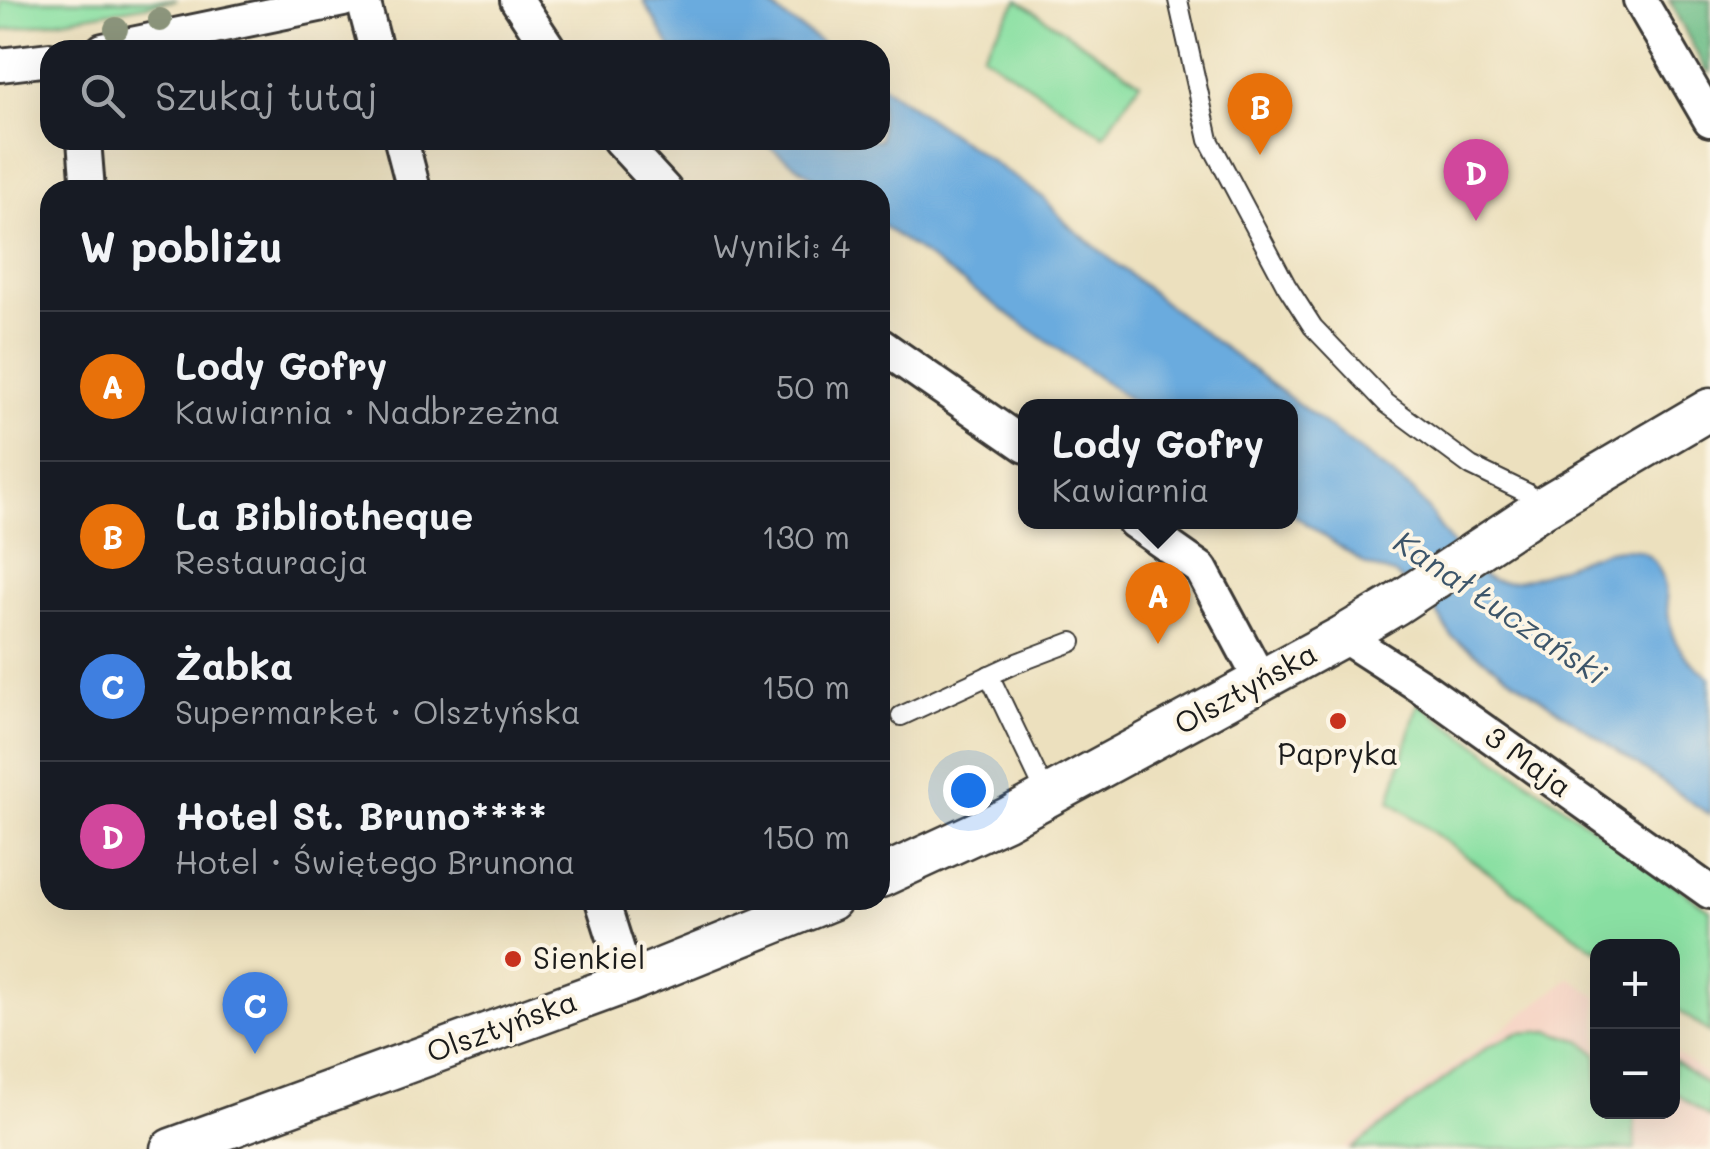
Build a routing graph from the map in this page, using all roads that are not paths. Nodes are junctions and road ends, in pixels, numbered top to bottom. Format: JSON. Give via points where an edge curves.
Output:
{"nodes":[{"id":1,"x":344,"y":0,"type":"edge"},
{"id":2,"x":363,"y":0,"type":"edge"},
{"id":3,"x":517,"y":0,"type":"edge"},
{"id":4,"x":1178,"y":0,"type":"edge"},
{"id":5,"x":1640,"y":0,"type":"edge"},
{"id":6,"x":150,"y":40,"type":"edge"},
{"id":7,"x":373,"y":40,"type":"edge"},
{"id":8,"x":543,"y":40,"type":"edge"},
{"id":9,"x":40,"y":59,"type":"edge"},
{"id":10,"x":0,"y":65,"type":"edge"},
{"id":11,"x":1710,"y":120,"type":"edge"},
{"id":12,"x":85,"y":150,"type":"edge"},
{"id":13,"x":404,"y":150,"type":"edge"},
{"id":14,"x":628,"y":150,"type":"edge"},
{"id":15,"x":87,"y":180,"type":"edge"},
{"id":16,"x":411,"y":180,"type":"edge"},
{"id":17,"x":656,"y":180,"type":"edge"},
{"id":18,"x":890,"y":352,"type":"edge"},
{"id":19,"x":1710,"y":409,"type":"edge"},
{"id":20,"x":1018,"y":440,"type":"edge"},
{"id":21,"x":1523,"y":520,"type":"junction"},
{"id":22,"x":1144,"y":529,"type":"edge"},
{"id":23,"x":1342,"y":636,"type":"junction"},
{"id":24,"x":1072,"y":642,"type":"dead end"},
{"id":25,"x":989,"y":675,"type":"junction"},
{"id":26,"x":1261,"y":681,"type":"junction"},
{"id":27,"x":901,"y":716,"type":"dead end"},
{"id":28,"x":1047,"y":796,"type":"junction"},
{"id":29,"x":890,"y":872,"type":"edge"},
{"id":30,"x":1710,"y":892,"type":"edge"},
{"id":31,"x":605,"y":910,"type":"edge"},
{"id":32,"x":806,"y":910,"type":"edge"},
{"id":33,"x":628,"y":982,"type":"junction"},
{"id":34,"x":217,"y":1141,"type":"edge"},
{"id":35,"x":172,"y":1149,"type":"edge"}],
"edges":[{"from":1,"to":6,"type":"street"},
{"from":2,"to":7,"type":"street"},
{"from":3,"to":8,"type":"street"},
{"from":4,"to":21,"type":"lane","via":[[1209,140],[1313,327],[1386,403],[1472,466],[1528,493]]},
{"from":5,"to":11,"type":"street"},
{"from":9,"to":10,"type":"street"},
{"from":12,"to":15,"type":"street"},
{"from":13,"to":16,"type":"street"},
{"from":14,"to":17,"type":"street"},
{"from":18,"to":20,"type":"street"},
{"from":19,"to":21,"type":"street","name":"Olsztyńska"},
{"from":21,"to":23,"type":"street","name":"Olsztyńska"},
{"from":22,"to":26,"type":"street","via":[[1202,568]]},
{"from":23,"to":26,"type":"street","name":"Olsztyńska"},
{"from":23,"to":30,"type":"street","name":"3 Maja"},
{"from":24,"to":25,"type":"lane"},
{"from":25,"to":27,"type":"lane"},
{"from":25,"to":28,"type":"lane"},
{"from":26,"to":28,"type":"street","name":"Olsztyńska"},
{"from":28,"to":29,"type":"street","name":"Olsztyńska"},
{"from":31,"to":33,"type":"street"},
{"from":32,"to":33,"type":"street","name":"Olsztyńska"},
{"from":33,"to":34,"type":"street","name":"Olsztyńska"},
{"from":34,"to":35,"type":"street","name":"Olsztyńska"}]}
